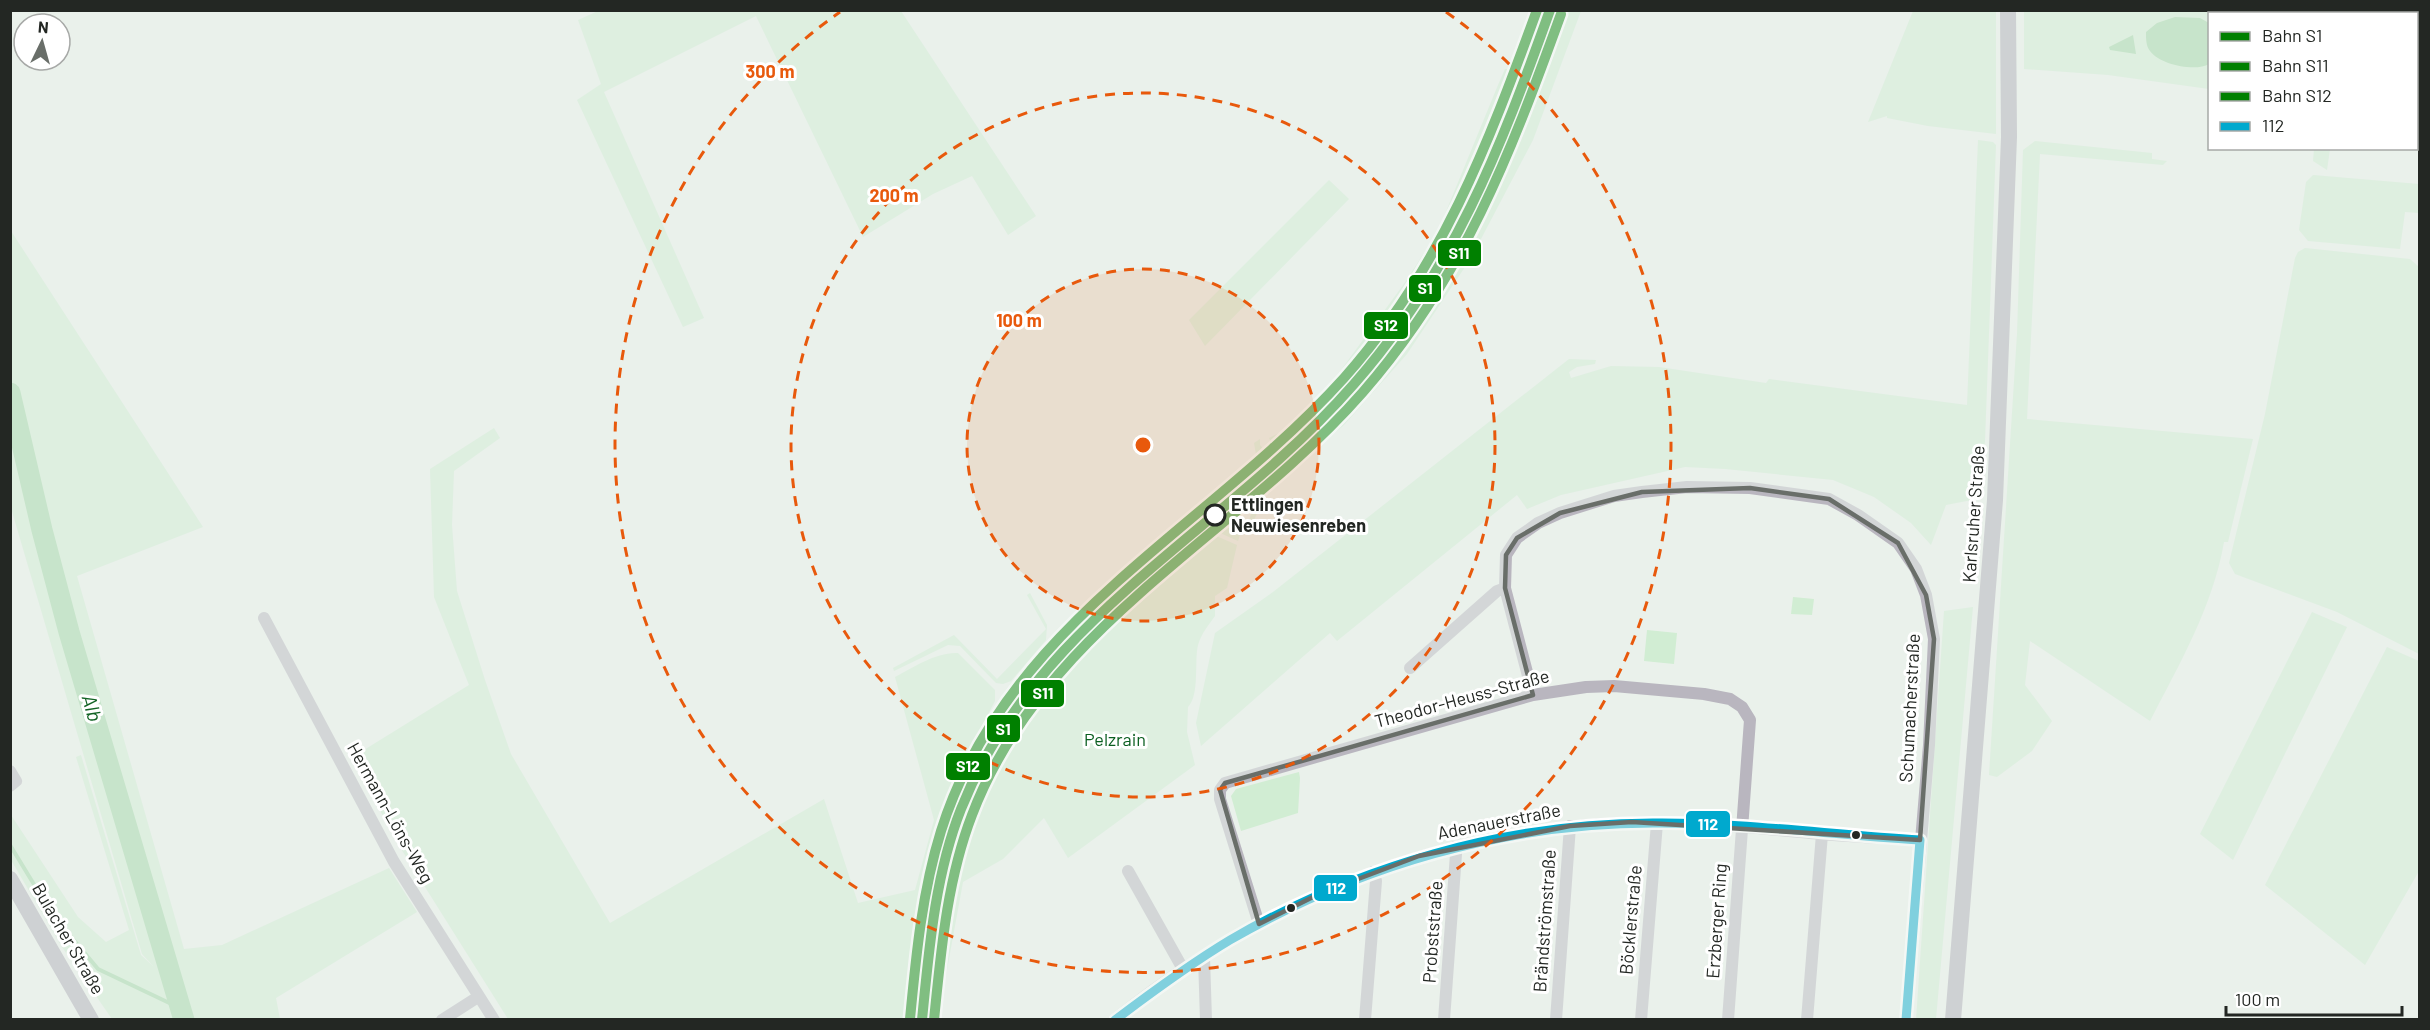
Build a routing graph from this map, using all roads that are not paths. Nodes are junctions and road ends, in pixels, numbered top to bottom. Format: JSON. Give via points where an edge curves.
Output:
{"nodes":[{"id":1,"x":2008,"y":10,"type":"edge"},
{"id":2,"x":1505,"y":588,"type":"junction"},
{"id":3,"x":264,"y":618,"type":"dead end"},
{"id":4,"x":1410,"y":668,"type":"dead end"},
{"id":5,"x":1533,"y":695,"type":"junction"},
{"id":6,"x":10,"y":771,"type":"edge"},
{"id":7,"x":10,"y":786,"type":"edge"},
{"id":8,"x":1657,"y":823,"type":"junction"},
{"id":9,"x":1570,"y":826,"type":"junction"},
{"id":10,"x":1742,"y":826,"type":"junction"},
{"id":11,"x":1822,"y":834,"type":"junction"},
{"id":12,"x":1920,"y":840,"type":"junction"},
{"id":13,"x":1455,"y":847,"type":"junction"},
{"id":14,"x":1128,"y":871,"type":"dead end"},
{"id":15,"x":1373,"y":872,"type":"junction"},
{"id":16,"x":10,"y":879,"type":"edge"},
{"id":17,"x":1259,"y":924,"type":"junction"},
{"id":18,"x":1204,"y":957,"type":"junction"},
{"id":19,"x":1183,"y":969,"type":"junction"},
{"id":20,"x":478,"y":997,"type":"junction"},
{"id":21,"x":91,"y":1020,"type":"edge"},
{"id":22,"x":442,"y":1020,"type":"edge"},
{"id":23,"x":494,"y":1020,"type":"edge"},
{"id":24,"x":1114,"y":1020,"type":"edge"},
{"id":25,"x":1206,"y":1020,"type":"edge"},
{"id":26,"x":1365,"y":1020,"type":"edge"},
{"id":27,"x":1444,"y":1020,"type":"edge"},
{"id":28,"x":1556,"y":1020,"type":"edge"},
{"id":29,"x":1641,"y":1020,"type":"edge"},
{"id":30,"x":1728,"y":1020,"type":"edge"},
{"id":31,"x":1807,"y":1020,"type":"edge"},
{"id":32,"x":1906,"y":1020,"type":"edge"},
{"id":33,"x":1953,"y":1020,"type":"edge"}],
"edges":[{"from":1,"to":33,"type":"main road","name":"Karlsruher Straße","via":[[2006,251],[1995,500]]},
{"from":2,"to":4,"type":"street"},
{"from":2,"to":5,"type":"street","name":"Schumacherstraße"},
{"from":2,"to":12,"type":"street","name":"Schumacherstraße","via":[[1506,555],[1517,538],[1560,513],[1614,496],[1687,487],[1750,488],[1829,499],[1858,514],[1898,543],[1916,569],[1928,603],[1934,639]]},
{"from":3,"to":20,"type":"street","name":"Hermann-Löns-Weg","via":[[394,862]]},
{"from":5,"to":10,"type":"street","name":"Theodor-Heuss-Straße","via":[[1614,686],[1730,699],[1742,707],[1749,720]]},
{"from":5,"to":17,"type":"street","name":"Theodor-Heuss-Straße","via":[[1225,783],[1220,799]]},
{"from":6,"to":7,"type":"street","via":[[16,781]]},
{"from":8,"to":9,"type":"street","name":"Adenauerstraße"},
{"from":8,"to":10,"type":"street","name":"Adenauerstraße"},
{"from":8,"to":29,"type":"street","name":"Böcklerstraße"},
{"from":9,"to":13,"type":"street","name":"Adenauerstraße"},
{"from":9,"to":28,"type":"street","name":"Brändströmstraße"},
{"from":10,"to":11,"type":"street","name":"Adenauerstraße"},
{"from":10,"to":30,"type":"street","name":"Erzberger Ring"},
{"from":11,"to":12,"type":"street","name":"Adenauerstraße"},
{"from":11,"to":31,"type":"street"},
{"from":12,"to":32,"type":"street","name":"Schumacherstraße"},
{"from":13,"to":15,"type":"street","name":"Adenauerstraße"},
{"from":13,"to":27,"type":"street","name":"Probststraße"},
{"from":14,"to":19,"type":"street"},
{"from":15,"to":17,"type":"street","name":"Adenauerstraße"},
{"from":15,"to":26,"type":"street","via":[[1376,881]]},
{"from":16,"to":21,"type":"main road","name":"Bulacher Straße"},
{"from":17,"to":18,"type":"street","name":"Adenauerstraße"},
{"from":18,"to":19,"type":"street","name":"Adenauerstraße"},
{"from":18,"to":25,"type":"street"},
{"from":19,"to":24,"type":"street","name":"Adenauerstraße"},
{"from":20,"to":22,"type":"street"},
{"from":20,"to":23,"type":"street","name":"Hermann-Löns-Weg"}]}
